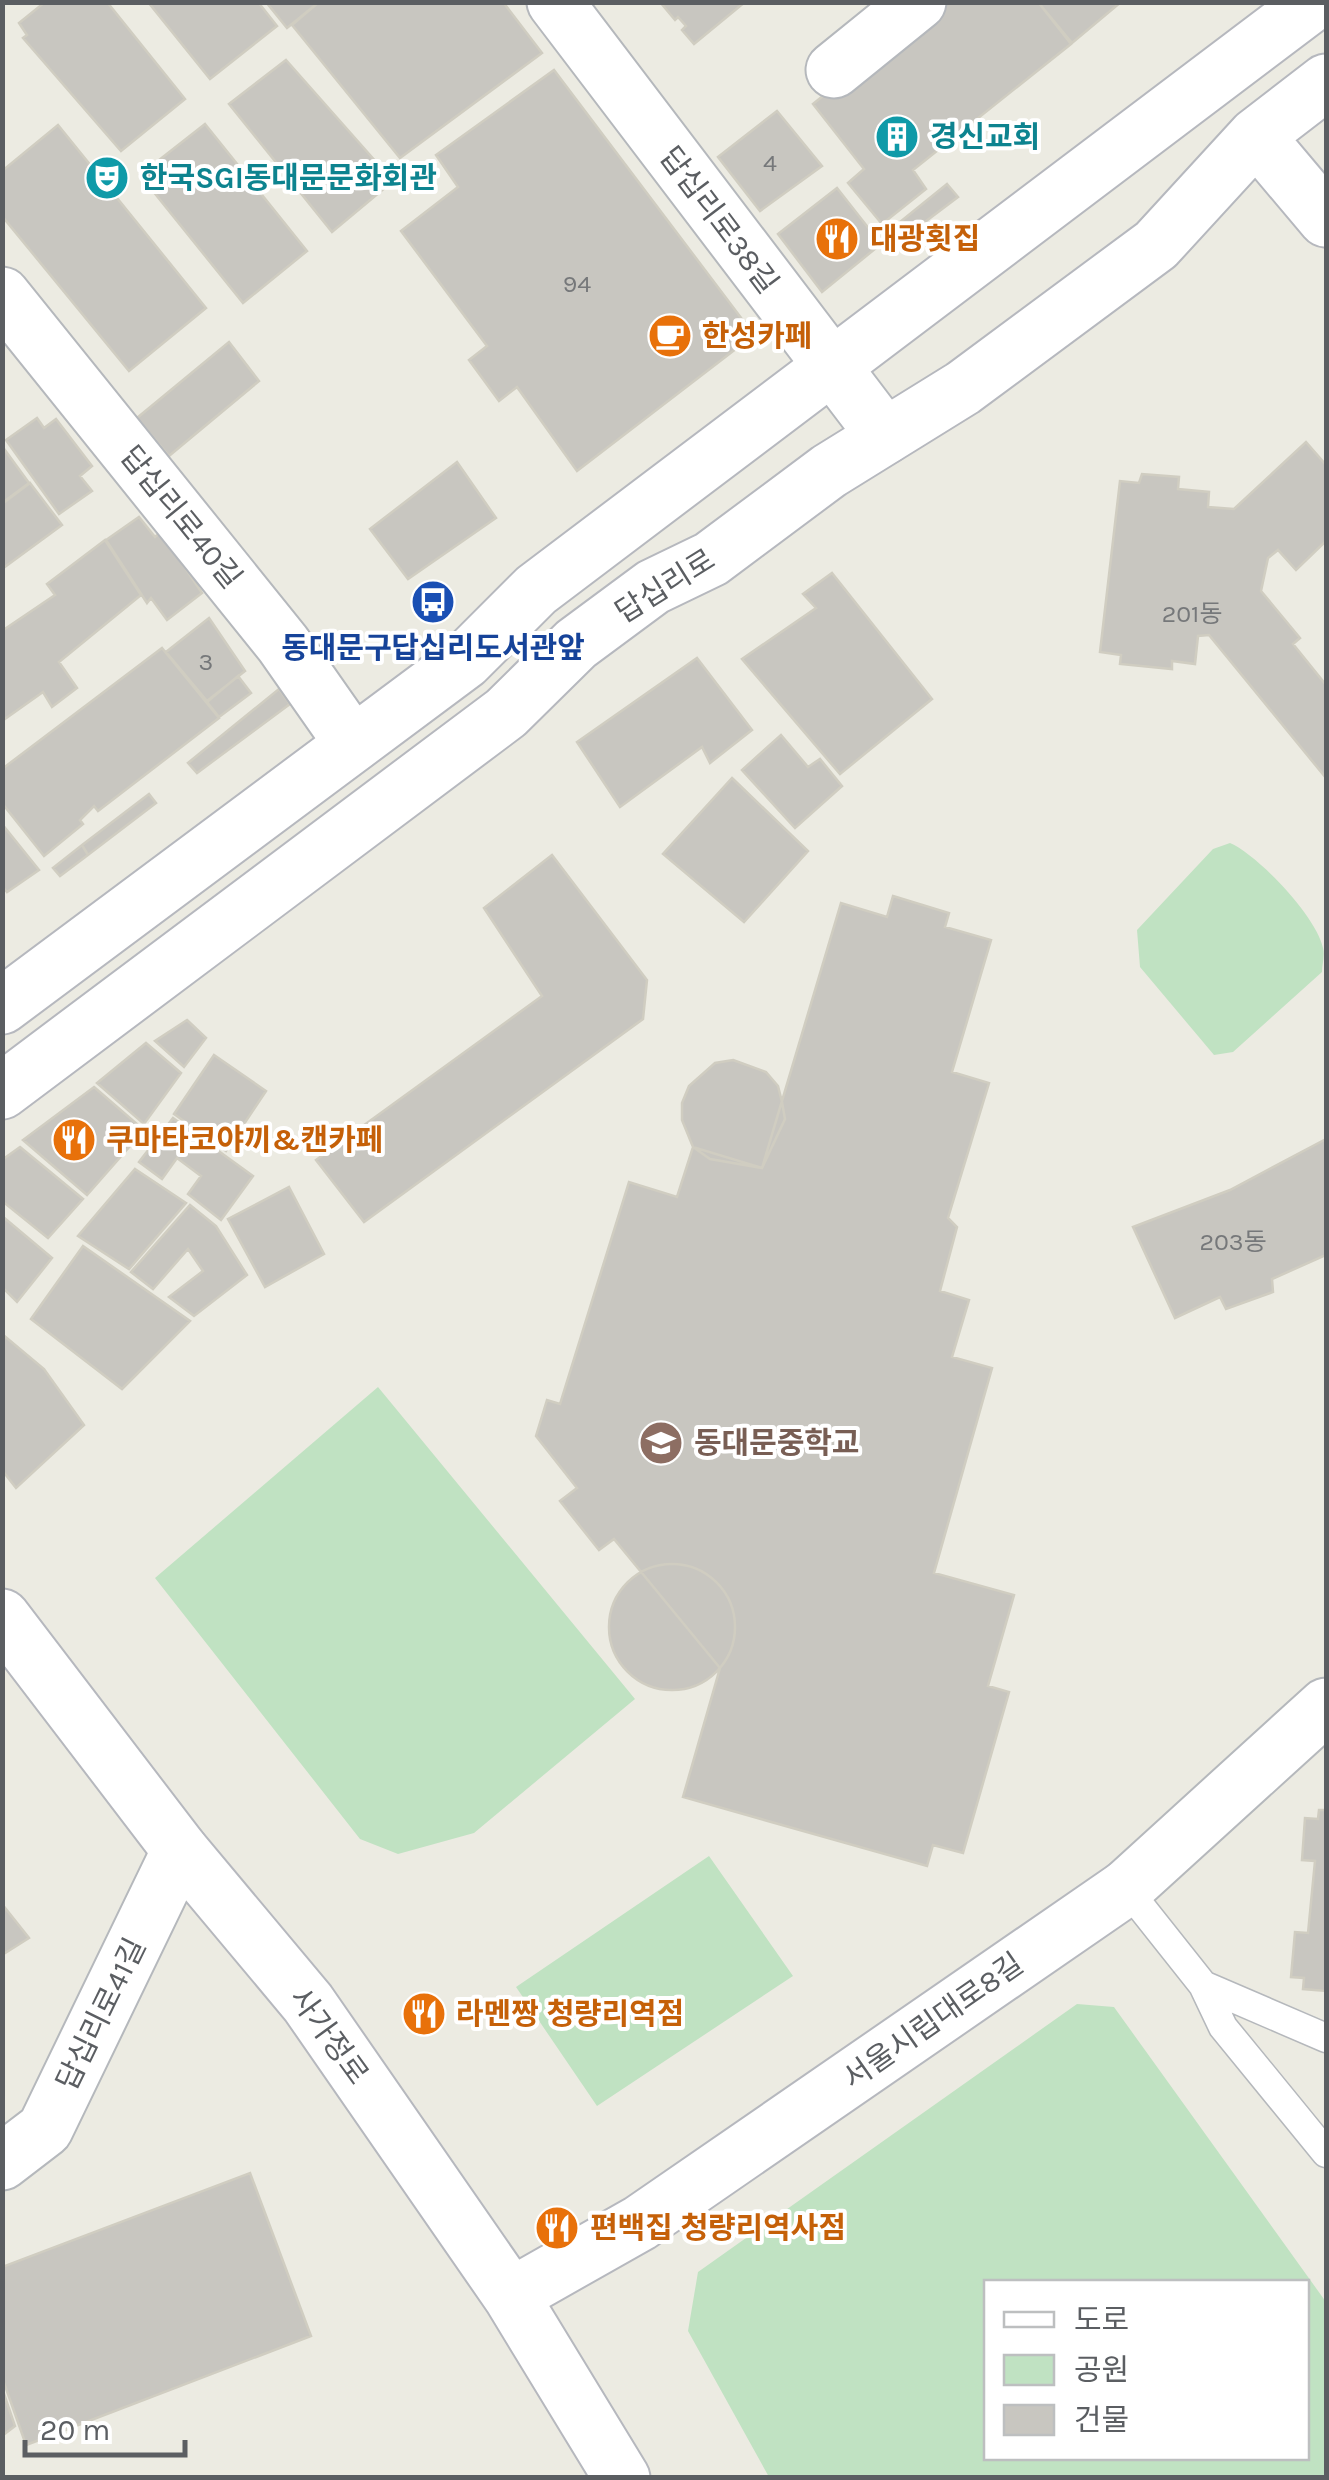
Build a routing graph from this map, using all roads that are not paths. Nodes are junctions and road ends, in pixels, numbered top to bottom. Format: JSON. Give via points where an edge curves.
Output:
{"nodes":[{"id":1,"x":555,"y":2,"type":"edge"},
{"id":2,"x":918,"y":2,"type":"edge"},
{"id":3,"x":1314,"y":2,"type":"edge"},
{"id":4,"x":834,"y":70,"type":"dead end"},
{"id":5,"x":1326,"y":82,"type":"edge"},
{"id":6,"x":1256,"y":136,"type":"junction"},
{"id":7,"x":1326,"y":219,"type":"edge"},
{"id":8,"x":2,"y":295,"type":"edge"},
{"id":9,"x":831,"y":367,"type":"junction"},
{"id":10,"x":885,"y":436,"type":"junction"},
{"id":11,"x":353,"y":744,"type":"junction"},
{"id":12,"x":2,"y":1006,"type":"edge"},
{"id":13,"x":2,"y":1091,"type":"edge"},
{"id":14,"x":2,"y":1617,"type":"edge"},
{"id":15,"x":1326,"y":1706,"type":"edge"},
{"id":16,"x":180,"y":1850,"type":"junction"},
{"id":17,"x":1126,"y":1888,"type":"junction"},
{"id":18,"x":1203,"y":1985,"type":"junction"},
{"id":19,"x":1326,"y":2038,"type":"edge"},
{"id":20,"x":1326,"y":2153,"type":"edge"},
{"id":21,"x":2,"y":2162,"type":"edge"},
{"id":22,"x":511,"y":2296,"type":"junction"},
{"id":23,"x":622,"y":2478,"type":"edge"}],
"edges":[{"from":1,"to":9,"type":"main road","name":"답십리로38길"},
{"from":2,"to":4,"type":"main road"},
{"from":3,"to":9,"type":"main road"},
{"from":5,"to":6,"type":"main road","name":"답십리로"},
{"from":6,"to":7,"type":"main road"},
{"from":6,"to":10,"type":"main road","name":"답십리로","via":[[1156,245],[963,388]]},
{"from":8,"to":11,"type":"main road","name":"답십리로40길","via":[[282,644]]},
{"from":9,"to":10,"type":"main road","name":"답십리로38길"},
{"from":9,"to":11,"type":"main road","via":[[536,590],[465,660]]},
{"from":10,"to":13,"type":"main road","name":"답십리로","via":[[711,560],[653,587],[591,633],[506,713]]},
{"from":11,"to":12,"type":"main road"},
{"from":14,"to":16,"type":"main road","name":"사가정로"},
{"from":15,"to":17,"type":"main road","name":"서울시립대로8길"},
{"from":16,"to":21,"type":"main road","name":"답십리로41길","via":[[44,2129]]},
{"from":16,"to":22,"type":"main road","name":"사가정로","via":[[308,2003]]},
{"from":17,"to":18,"type":"lane"},
{"from":17,"to":22,"type":"main road","name":"서울시립대로8길","via":[[640,2223]]},
{"from":18,"to":19,"type":"lane"},
{"from":18,"to":20,"type":"lane","via":[[1223,2027]]},
{"from":22,"to":23,"type":"main road","name":"사가정로"}]}
